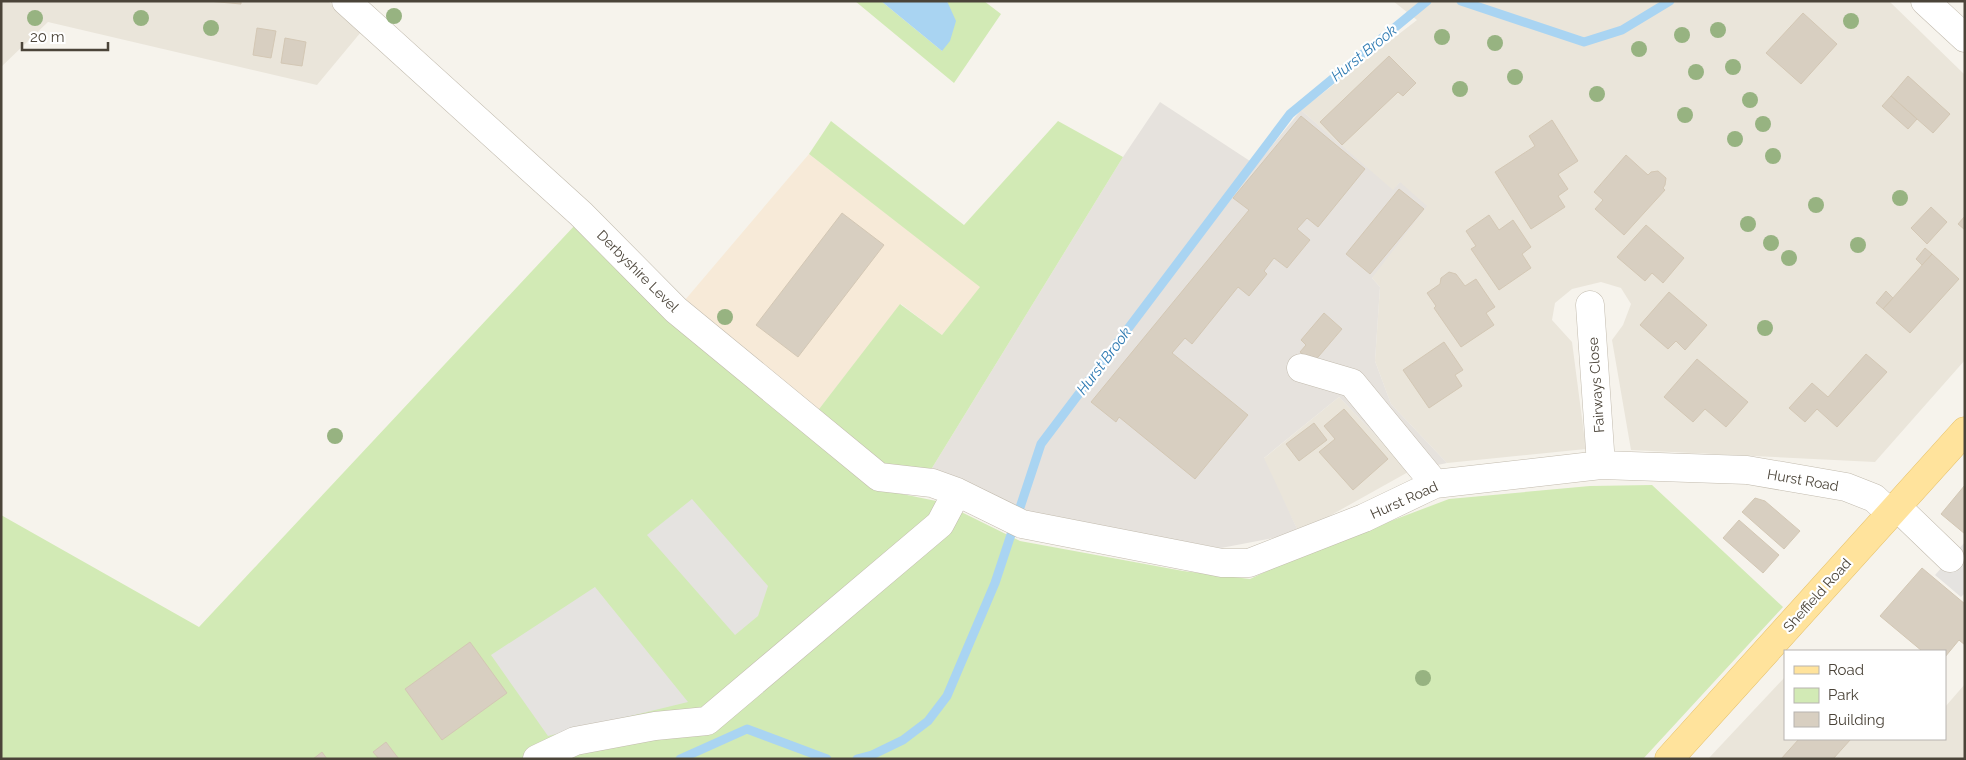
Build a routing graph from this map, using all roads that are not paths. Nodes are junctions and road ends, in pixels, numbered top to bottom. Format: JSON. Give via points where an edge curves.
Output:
{"nodes":[{"id":1,"x":346,"y":1,"type":"edge"},
{"id":2,"x":1925,"y":1,"type":"edge"},
{"id":3,"x":1965,"y":38,"type":"edge"},
{"id":4,"x":1590,"y":305,"type":"dead end"},
{"id":5,"x":1301,"y":368,"type":"dead end"},
{"id":6,"x":1965,"y":431,"type":"edge"},
{"id":7,"x":1601,"y":465,"type":"junction"},
{"id":8,"x":1435,"y":484,"type":"junction"},
{"id":9,"x":967,"y":497,"type":"junction"},
{"id":10,"x":1893,"y":510,"type":"junction"},
{"id":11,"x":1950,"y":558,"type":"dead end"},
{"id":12,"x":537,"y":759,"type":"edge"},
{"id":13,"x":1669,"y":759,"type":"edge"}],
"edges":[{"from":1,"to":9,"type":"street","name":"Derbyshire Level","via":[[581,214],[676,310],[879,477],[932,483]]},
{"from":2,"to":3,"type":"street"},
{"from":4,"to":7,"type":"street","name":"Fairways Close"},
{"from":5,"to":8,"type":"street","via":[[1352,383]]},
{"from":6,"to":10,"type":"main road","name":"Sheffield Road"},
{"from":7,"to":8,"type":"street","name":"Hurst Road"},
{"from":7,"to":10,"type":"street","name":"Hurst Road","via":[[1747,470],[1846,487]]},
{"from":8,"to":9,"type":"street","name":"Hurst Road","via":[[1364,518],[1249,563],[1222,563],[1022,524]]},
{"from":9,"to":12,"type":"street","via":[[940,524],[707,721],[655,726],[575,741]]},
{"from":10,"to":11,"type":"street","name":"Hurst Road"},
{"from":10,"to":13,"type":"main road","name":"Sheffield Road"}]}
